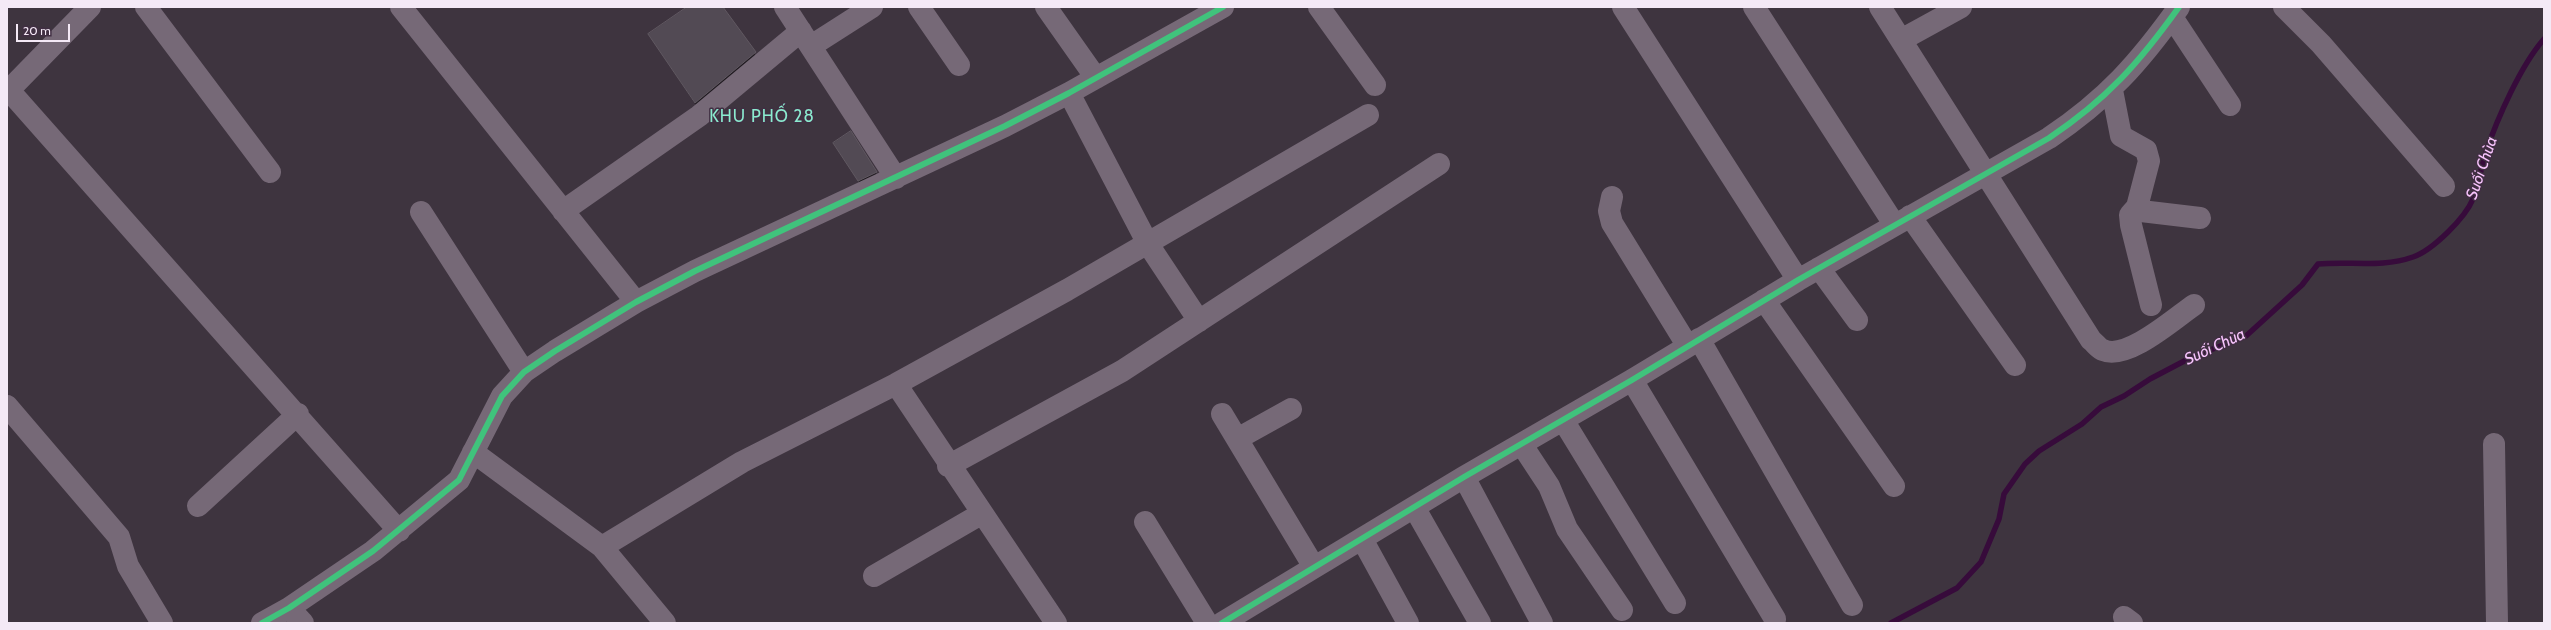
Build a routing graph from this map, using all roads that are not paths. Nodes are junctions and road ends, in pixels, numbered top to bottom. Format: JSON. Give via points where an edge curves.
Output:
{"nodes":[{"id":1,"x":90,"y":7,"type":"edge"},
{"id":2,"x":146,"y":7,"type":"edge"},
{"id":3,"x":401,"y":7,"type":"edge"},
{"id":4,"x":785,"y":7,"type":"edge"},
{"id":5,"x":872,"y":7,"type":"edge"},
{"id":6,"x":919,"y":7,"type":"edge"},
{"id":7,"x":1046,"y":7,"type":"edge"},
{"id":8,"x":1223,"y":7,"type":"edge"},
{"id":9,"x":1319,"y":7,"type":"edge"},
{"id":10,"x":1623,"y":7,"type":"edge"},
{"id":11,"x":1754,"y":7,"type":"edge"},
{"id":12,"x":1880,"y":7,"type":"edge"},
{"id":13,"x":1961,"y":7,"type":"edge"},
{"id":14,"x":2284,"y":7,"type":"edge"},
{"id":15,"x":2176,"y":12,"type":"edge"},
{"id":16,"x":1192,"y":14,"type":"edge"},
{"id":17,"x":806,"y":38,"type":"junction"},
{"id":18,"x":1900,"y":40,"type":"junction"},
{"id":19,"x":960,"y":66,"type":"dead end"},
{"id":20,"x":1096,"y":78,"type":"junction"},
{"id":21,"x":1375,"y":85,"type":"dead end"},
{"id":22,"x":8,"y":90,"type":"edge"},
{"id":23,"x":2112,"y":90,"type":"junction"},
{"id":24,"x":1069,"y":93,"type":"junction"},
{"id":25,"x":2230,"y":105,"type":"dead end"},
{"id":26,"x":1368,"y":115,"type":"dead end"},
{"id":27,"x":1439,"y":164,"type":"dead end"},
{"id":28,"x":270,"y":172,"type":"dead end"},
{"id":29,"x":1984,"y":174,"type":"junction"},
{"id":30,"x":896,"y":178,"type":"junction"},
{"id":31,"x":2444,"y":186,"type":"dead end"},
{"id":32,"x":1612,"y":197,"type":"dead end"},
{"id":33,"x":2137,"y":207,"type":"junction"},
{"id":34,"x":563,"y":211,"type":"junction"},
{"id":35,"x":421,"y":212,"type":"dead end"},
{"id":36,"x":2200,"y":218,"type":"dead end"},
{"id":37,"x":1902,"y":220,"type":"junction"},
{"id":38,"x":1148,"y":244,"type":"junction"},
{"id":39,"x":1819,"y":268,"type":"junction"},
{"id":40,"x":1798,"y":280,"type":"junction"},
{"id":41,"x":1764,"y":300,"type":"junction"},
{"id":42,"x":636,"y":302,"type":"junction"},
{"id":43,"x":2194,"y":304,"type":"dead end"},
{"id":44,"x":2151,"y":305,"type":"dead end"},
{"id":45,"x":1857,"y":320,"type":"dead end"},
{"id":46,"x":1199,"y":321,"type":"junction"},
{"id":47,"x":1693,"y":342,"type":"junction"},
{"id":48,"x":2015,"y":365,"type":"dead end"},
{"id":49,"x":524,"y":372,"type":"junction"},
{"id":50,"x":1632,"y":380,"type":"junction"},
{"id":51,"x":896,"y":384,"type":"junction"},
{"id":52,"x":7,"y":406,"type":"edge"},
{"id":53,"x":1291,"y":409,"type":"dead end"},
{"id":54,"x":298,"y":414,"type":"junction"},
{"id":55,"x":1222,"y":414,"type":"dead end"},
{"id":56,"x":1563,"y":420,"type":"junction"},
{"id":57,"x":1237,"y":439,"type":"junction"},
{"id":58,"x":1522,"y":444,"type":"junction"},
{"id":59,"x":2494,"y":444,"type":"dead end"},
{"id":60,"x":473,"y":452,"type":"junction"},
{"id":61,"x":948,"y":466,"type":"junction"},
{"id":62,"x":1464,"y":476,"type":"junction"},
{"id":63,"x":1894,"y":486,"type":"dead end"},
{"id":64,"x":198,"y":506,"type":"dead end"},
{"id":65,"x":1414,"y":507,"type":"junction"},
{"id":66,"x":981,"y":514,"type":"junction"},
{"id":67,"x":1145,"y":522,"type":"dead end"},
{"id":68,"x":399,"y":531,"type":"junction"},
{"id":69,"x":1362,"y":538,"type":"junction"},
{"id":70,"x":602,"y":547,"type":"junction"},
{"id":71,"x":1314,"y":567,"type":"junction"},
{"id":72,"x":874,"y":576,"type":"dead end"},
{"id":73,"x":1675,"y":603,"type":"dead end"},
{"id":74,"x":1852,"y":605,"type":"dead end"},
{"id":75,"x":1622,"y":610,"type":"dead end"},
{"id":76,"x":296,"y":615,"type":"edge"},
{"id":77,"x":1775,"y":619,"type":"dead end"},
{"id":78,"x":162,"y":623,"type":"edge"},
{"id":79,"x":262,"y":623,"type":"edge"},
{"id":80,"x":664,"y":623,"type":"edge"},
{"id":81,"x":1056,"y":623,"type":"edge"},
{"id":82,"x":1207,"y":623,"type":"edge"},
{"id":83,"x":1222,"y":623,"type":"edge"},
{"id":84,"x":1408,"y":623,"type":"edge"},
{"id":85,"x":1480,"y":623,"type":"edge"},
{"id":86,"x":1542,"y":623,"type":"edge"},
{"id":87,"x":2497,"y":623,"type":"edge"}],
"edges":[{"from":1,"to":22,"type":"street"},
{"from":2,"to":28,"type":"street"},
{"from":3,"to":34,"type":"street"},
{"from":4,"to":17,"type":"street"},
{"from":5,"to":17,"type":"street"},
{"from":6,"to":19,"type":"street"},
{"from":7,"to":20,"type":"street"},
{"from":8,"to":16,"type":"street"},
{"from":9,"to":21,"type":"street"},
{"from":10,"to":40,"type":"street"},
{"from":11,"to":37,"type":"street"},
{"from":12,"to":18,"type":"street"},
{"from":13,"to":18,"type":"street"},
{"from":14,"to":31,"type":"street","via":[[2321,44]]},
{"from":15,"to":23,"type":"street","via":[[2142,57]]},
{"from":15,"to":25,"type":"street"},
{"from":16,"to":20,"type":"street"},
{"from":17,"to":30,"type":"street"},
{"from":17,"to":34,"type":"street"},
{"from":18,"to":29,"type":"street"},
{"from":20,"to":24,"type":"street"},
{"from":22,"to":54,"type":"street"},
{"from":23,"to":29,"type":"street","via":[[2082,116]]},
{"from":23,"to":33,"type":"street","via":[[2121,136],[2146,150],[2148,154],[2149,161]]},
{"from":24,"to":30,"type":"street"},
{"from":24,"to":38,"type":"street"},
{"from":26,"to":38,"type":"street"},
{"from":27,"to":46,"type":"street"},
{"from":29,"to":37,"type":"street"},
{"from":29,"to":43,"type":"street","via":[[2091,340],[2103,350],[2120,353],[2142,341]]},
{"from":30,"to":42,"type":"street","via":[[695,271]]},
{"from":32,"to":47,"type":"street","via":[[1609,210],[1612,223]]},
{"from":33,"to":36,"type":"street","via":[[2141,210]]},
{"from":33,"to":44,"type":"street","via":[[2130,215],[2131,225]]},
{"from":34,"to":42,"type":"street"},
{"from":35,"to":49,"type":"street"},
{"from":37,"to":39,"type":"street"},
{"from":37,"to":48,"type":"street"},
{"from":38,"to":46,"type":"street"},
{"from":38,"to":51,"type":"street"},
{"from":39,"to":40,"type":"street"},
{"from":39,"to":45,"type":"street"},
{"from":40,"to":41,"type":"street"},
{"from":41,"to":47,"type":"street"},
{"from":41,"to":63,"type":"street"},
{"from":42,"to":49,"type":"street"},
{"from":46,"to":61,"type":"street","via":[[1122,371]]},
{"from":47,"to":50,"type":"street"},
{"from":47,"to":74,"type":"street"},
{"from":49,"to":60,"type":"street","via":[[502,396]]},
{"from":50,"to":56,"type":"street"},
{"from":50,"to":77,"type":"street"},
{"from":51,"to":61,"type":"street"},
{"from":51,"to":70,"type":"street","via":[[742,462]]},
{"from":52,"to":78,"type":"street","via":[[119,537],[128,566]]},
{"from":53,"to":57,"type":"street"},
{"from":54,"to":64,"type":"street"},
{"from":54,"to":68,"type":"street"},
{"from":55,"to":57,"type":"street"},
{"from":56,"to":58,"type":"street"},
{"from":56,"to":73,"type":"street"},
{"from":57,"to":71,"type":"street"},
{"from":58,"to":62,"type":"street"},
{"from":58,"to":75,"type":"street","via":[[1549,486],[1567,529]]},
{"from":59,"to":87,"type":"street"},
{"from":60,"to":68,"type":"street","via":[[459,480]]},
{"from":60,"to":70,"type":"street"},
{"from":61,"to":66,"type":"street"},
{"from":62,"to":65,"type":"street"},
{"from":62,"to":86,"type":"street"},
{"from":65,"to":69,"type":"street"},
{"from":65,"to":85,"type":"street"},
{"from":66,"to":72,"type":"street"},
{"from":66,"to":81,"type":"street"},
{"from":67,"to":82,"type":"street"},
{"from":68,"to":76,"type":"street"},
{"from":69,"to":71,"type":"street"},
{"from":69,"to":84,"type":"street"},
{"from":70,"to":80,"type":"street"},
{"from":71,"to":83,"type":"street"},
{"from":76,"to":79,"type":"street"}]}
